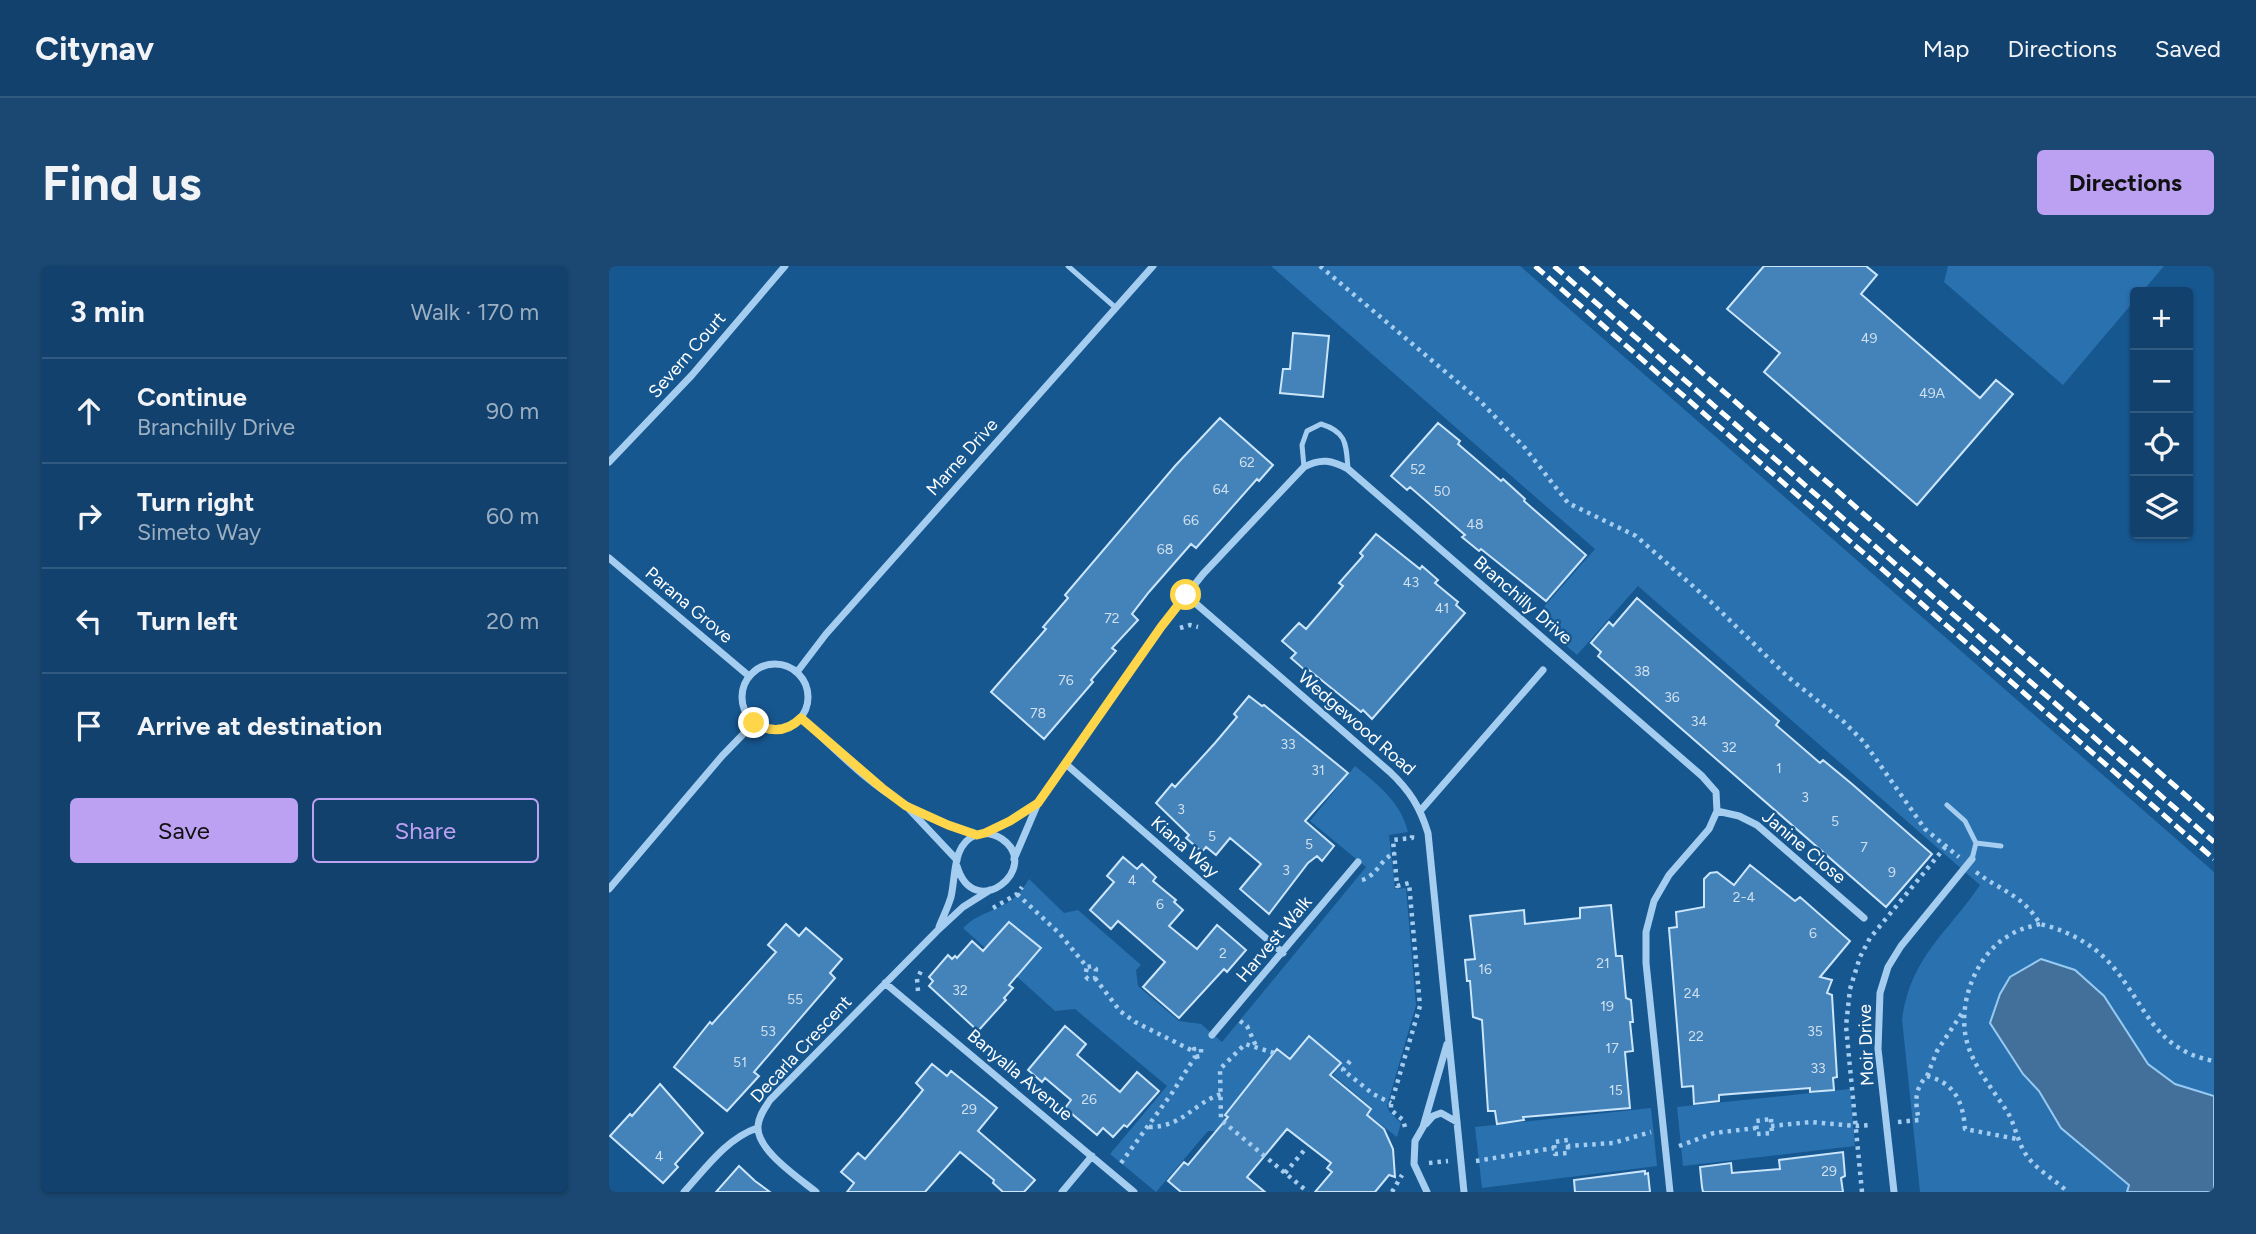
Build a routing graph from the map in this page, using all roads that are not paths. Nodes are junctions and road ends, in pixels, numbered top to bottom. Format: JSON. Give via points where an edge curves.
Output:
{"nodes":[{"id":1,"x":785,"y":266,"type":"edge"},
{"id":2,"x":1068,"y":266,"type":"edge"},
{"id":3,"x":1153,"y":266,"type":"edge"},
{"id":4,"x":1116,"y":308,"type":"junction"},
{"id":5,"x":609,"y":462,"type":"edge"},
{"id":6,"x":1304,"y":467,"type":"junction"},
{"id":7,"x":1349,"y":469,"type":"junction"},
{"id":8,"x":609,"y":558,"type":"edge"},
{"id":9,"x":1186,"y":595,"type":"junction"},
{"id":10,"x":1543,"y":670,"type":"dead end"},
{"id":11,"x":797,"y":672,"type":"junction"},
{"id":12,"x":749,"y":676,"type":"junction"},
{"id":13,"x":801,"y":718,"type":"junction"},
{"id":14,"x":754,"y":723,"type":"junction"},
{"id":15,"x":1067,"y":765,"type":"junction"},
{"id":16,"x":1038,"y":803,"type":"junction"},
{"id":17,"x":1947,"y":805,"type":"dead end"},
{"id":18,"x":906,"y":806,"type":"junction"},
{"id":19,"x":1421,"y":810,"type":"junction"},
{"id":20,"x":1717,"y":811,"type":"junction"},
{"id":21,"x":981,"y":834,"type":"junction"},
{"id":22,"x":1976,"y":843,"type":"junction"},
{"id":23,"x":2001,"y":846,"type":"dead end"},
{"id":24,"x":1014,"y":859,"type":"junction"},
{"id":25,"x":1358,"y":862,"type":"dead end"},
{"id":26,"x":1970,"y":862,"type":"joint"},
{"id":27,"x":957,"y":863,"type":"junction"},
{"id":28,"x":609,"y":889,"type":"edge"},
{"id":29,"x":991,"y":890,"type":"junction"},
{"id":30,"x":1864,"y":918,"type":"dead end"},
{"id":31,"x":937,"y":931,"type":"junction"},
{"id":32,"x":1283,"y":953,"type":"junction"},
{"id":33,"x":885,"y":983,"type":"junction"},
{"id":34,"x":1212,"y":1035,"type":"dead end"},
{"id":35,"x":1449,"y":1040,"type":"junction"},
{"id":36,"x":1457,"y":1122,"type":"junction"},
{"id":37,"x":1423,"y":1127,"type":"junction"},
{"id":38,"x":757,"y":1128,"type":"junction"},
{"id":39,"x":1092,"y":1156,"type":"junction"},
{"id":40,"x":684,"y":1192,"type":"edge"},
{"id":41,"x":816,"y":1192,"type":"edge"},
{"id":42,"x":1062,"y":1192,"type":"edge"},
{"id":43,"x":1134,"y":1192,"type":"edge"},
{"id":44,"x":1427,"y":1192,"type":"edge"},
{"id":45,"x":1464,"y":1192,"type":"edge"},
{"id":46,"x":1670,"y":1192,"type":"edge"},
{"id":47,"x":1893,"y":1192,"type":"edge"}],
"edges":[{"from":1,"to":5,"type":"street","name":"Severn Court","via":[[692,375]]},
{"from":2,"to":4,"type":"lane"},
{"from":3,"to":4,"type":"street","name":"Marne Drive"},
{"from":4,"to":11,"type":"street","name":"Marne Drive"},
{"from":6,"to":7,"type":"street","name":"Branchilly Drive","via":[[1323,460]]},
{"from":6,"to":7,"type":"lane","via":[[1302,445],[1307,431],[1321,424],[1335,429],[1346,443]]},
{"from":6,"to":9,"type":"street"},
{"from":7,"to":20,"type":"street","name":"Branchilly Drive","via":[[1702,776],[1716,792]]},
{"from":8,"to":12,"type":"street","name":"Parana Grove"},
{"from":9,"to":15,"type":"street"},
{"from":9,"to":19,"type":"street","name":"Wedgewood Road","via":[[1390,772]]},
{"from":10,"to":19,"type":"street"},
{"from":11,"to":12,"type":"street","via":[[788,666],[767,665]]},
{"from":11,"to":13,"type":"street","via":[[808,689]]},
{"from":12,"to":14,"type":"street","via":[[743,706]]},
{"from":13,"to":14,"type":"street","via":[[784,729]]},
{"from":13,"to":18,"type":"street"},
{"from":14,"to":28,"type":"street"},
{"from":15,"to":16,"type":"street"},
{"from":15,"to":32,"type":"street","name":"Kiana Way"},
{"from":16,"to":21,"type":"street"},
{"from":16,"to":24,"type":"street"},
{"from":17,"to":22,"type":"lane","via":[[1965,821]]},
{"from":18,"to":21,"type":"street"},
{"from":18,"to":27,"type":"street"},
{"from":19,"to":35,"type":"street","name":"Wedgewood Road","via":[[1428,833]]},
{"from":20,"to":30,"type":"street","name":"Janine Close","via":[[1757,825]]},
{"from":20,"to":46,"type":"street","via":[[1709,829],[1669,874],[1654,901],[1646,932]]},
{"from":21,"to":24,"type":"street","via":[[994,834],[1007,843]]},
{"from":21,"to":27,"type":"street","via":[[963,844]]},
{"from":22,"to":23,"type":"lane"},
{"from":22,"to":26,"type":"lane","name":"Moir Drive"},
{"from":24,"to":29,"type":"street","via":[[1008,879]]},
{"from":25,"to":32,"type":"street","name":"Harvest Walk"},
{"from":26,"to":47,"type":"street","name":"Moir Drive","via":[[1901,946],[1880,993],[1878,1049]]},
{"from":27,"to":29,"type":"street","via":[[972,888]]},
{"from":27,"to":31,"type":"street","name":"Decarla Crescent"},
{"from":29,"to":31,"type":"street","name":"Decarla Crescent"},
{"from":31,"to":33,"type":"street","name":"Decarla Crescent"},
{"from":32,"to":34,"type":"street","name":"Harvest Walk"},
{"from":33,"to":38,"type":"street","name":"Decarla Crescent","via":[[770,1100]]},
{"from":33,"to":39,"type":"street","name":"Banyalla Avenue"},
{"from":35,"to":36,"type":"street","name":"Wedgewood Road"},
{"from":35,"to":37,"type":"street","name":"Wedgewood Road"},
{"from":36,"to":37,"type":"street","via":[[1441,1113]]},
{"from":36,"to":45,"type":"street","name":"Wedgewood Road"},
{"from":37,"to":44,"type":"street","name":"Wedgewood Road","via":[[1415,1141],[1414,1164]]},
{"from":38,"to":40,"type":"street","via":[[729,1143]]},
{"from":38,"to":41,"type":"street","name":"Decarla Crescent","via":[[762,1144]]},
{"from":39,"to":42,"type":"street"},
{"from":39,"to":43,"type":"street","name":"Banyalla Avenue"}]}
